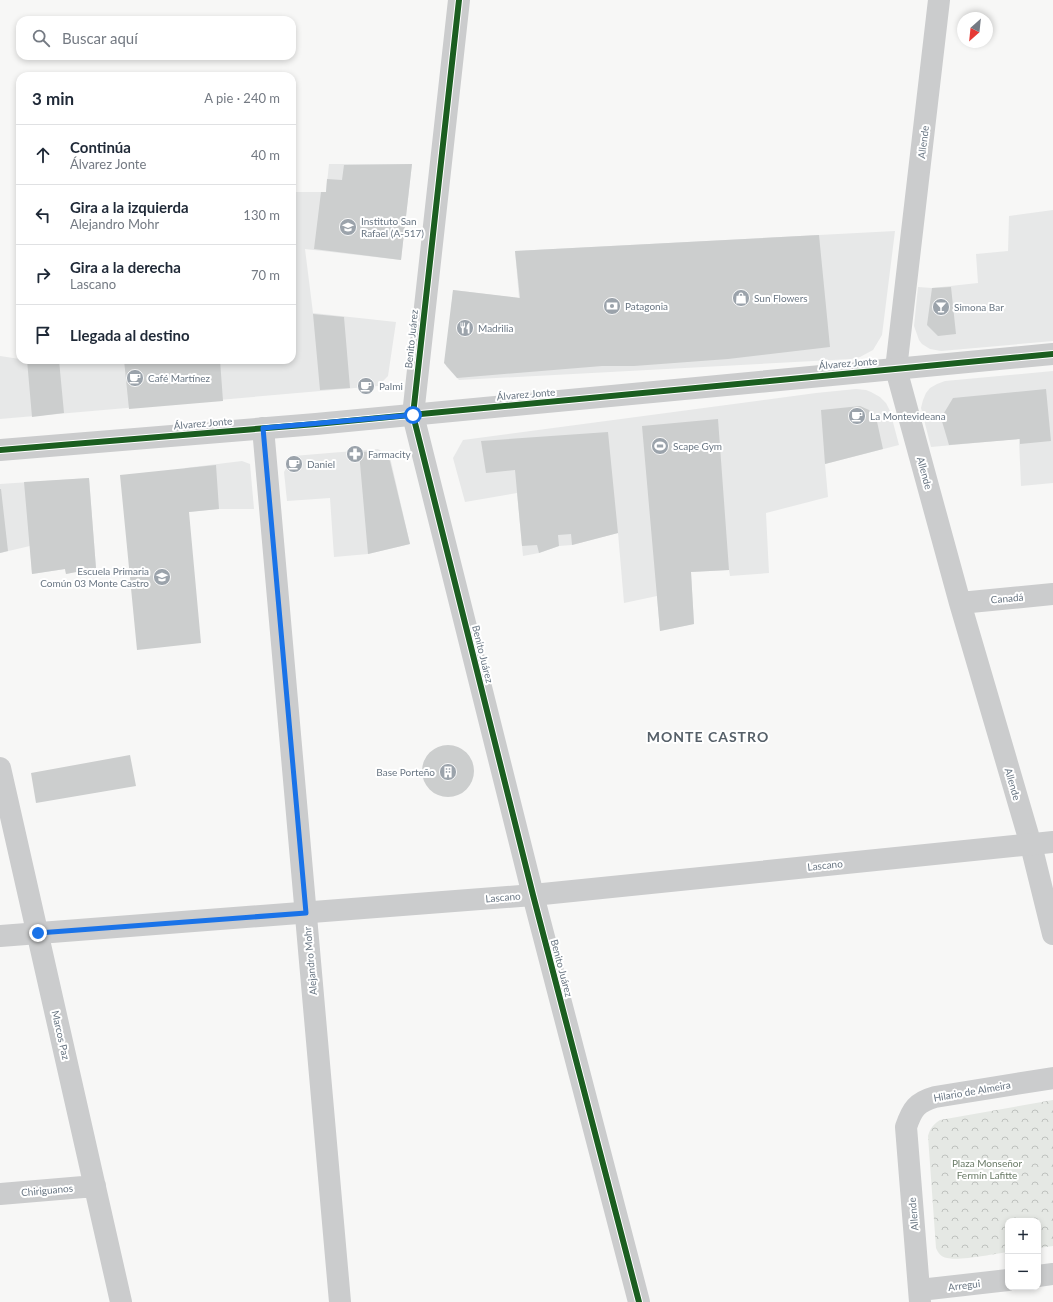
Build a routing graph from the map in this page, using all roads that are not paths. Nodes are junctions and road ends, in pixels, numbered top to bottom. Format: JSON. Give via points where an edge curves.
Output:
{"nodes":[{"id":1,"x":459,"y":0,"type":"edge"},
{"id":2,"x":939,"y":0,"type":"edge"},
{"id":3,"x":1053,"y":354,"type":"edge"},
{"id":4,"x":896,"y":369,"type":"junction"},
{"id":5,"x":413,"y":415,"type":"junction"},
{"id":6,"x":263,"y":428,"type":"junction"},
{"id":7,"x":0,"y":450,"type":"edge"},
{"id":8,"x":1053,"y":594,"type":"edge"},
{"id":9,"x":960,"y":602,"type":"junction"},
{"id":10,"x":0,"y":768,"type":"edge"},
{"id":11,"x":1053,"y":842,"type":"edge"},
{"id":12,"x":1031,"y":844,"type":"junction"},
{"id":13,"x":533,"y":895,"type":"junction"},
{"id":14,"x":306,"y":913,"type":"junction"},
{"id":15,"x":38,"y":933,"type":"junction"},
{"id":16,"x":1053,"y":934,"type":"edge"},
{"id":17,"x":0,"y":936,"type":"edge"},
{"id":18,"x":1053,"y":1078,"type":"edge"},
{"id":19,"x":906,"y":1127,"type":"joint"},
{"id":20,"x":95,"y":1186,"type":"junction"},
{"id":21,"x":0,"y":1194,"type":"edge"},
{"id":22,"x":1053,"y":1274,"type":"edge"},
{"id":23,"x":1041,"y":1276,"type":"edge"},
{"id":24,"x":1005,"y":1281,"type":"edge"},
{"id":25,"x":920,"y":1296,"type":"edge"},
{"id":26,"x":121,"y":1302,"type":"edge"},
{"id":27,"x":340,"y":1302,"type":"edge"},
{"id":28,"x":639,"y":1302,"type":"edge"}],
"edges":[{"from":1,"to":5,"type":"street","name":"Benito Juárez"},
{"from":2,"to":4,"type":"street","name":"Allende"},
{"from":3,"to":4,"type":"street","name":"Álvarez Jonte"},
{"from":4,"to":5,"type":"street","name":"Álvarez Jonte"},
{"from":4,"to":9,"type":"street","name":"Allende"},
{"from":5,"to":6,"type":"street","name":"Álvarez Jonte"},
{"from":5,"to":13,"type":"street","name":"Benito Juárez"},
{"from":6,"to":7,"type":"street","name":"Álvarez Jonte"},
{"from":6,"to":14,"type":"street","name":"Alejandro Mohr"},
{"from":8,"to":9,"type":"street","name":"Canadá"},
{"from":9,"to":12,"type":"street","name":"Allende"},
{"from":10,"to":15,"type":"street","name":"Marcos Paz"},
{"from":11,"to":12,"type":"street","name":"Lascano"},
{"from":12,"to":13,"type":"street","name":"Lascano"},
{"from":12,"to":16,"type":"street","name":"Allende"},
{"from":13,"to":14,"type":"street","name":"Lascano"},
{"from":13,"to":28,"type":"street","name":"Benito Juárez"},
{"from":14,"to":15,"type":"street","name":"Lascano"},
{"from":14,"to":27,"type":"street","name":"Alejandro Mohr"},
{"from":15,"to":17,"type":"street","name":"Lascano"},
{"from":15,"to":20,"type":"street","name":"Marcos Paz"},
{"from":18,"to":19,"type":"street","name":"Hilario de Almeira","via":[[923,1100],[914,1108]]},
{"from":19,"to":25,"type":"street","name":"Allende"},
{"from":20,"to":21,"type":"street","name":"Chiriguanos"},
{"from":20,"to":26,"type":"street","name":"Marcos Paz"},
{"from":22,"to":23,"type":"street"},
{"from":24,"to":25,"type":"street","name":"Arregui"}]}
